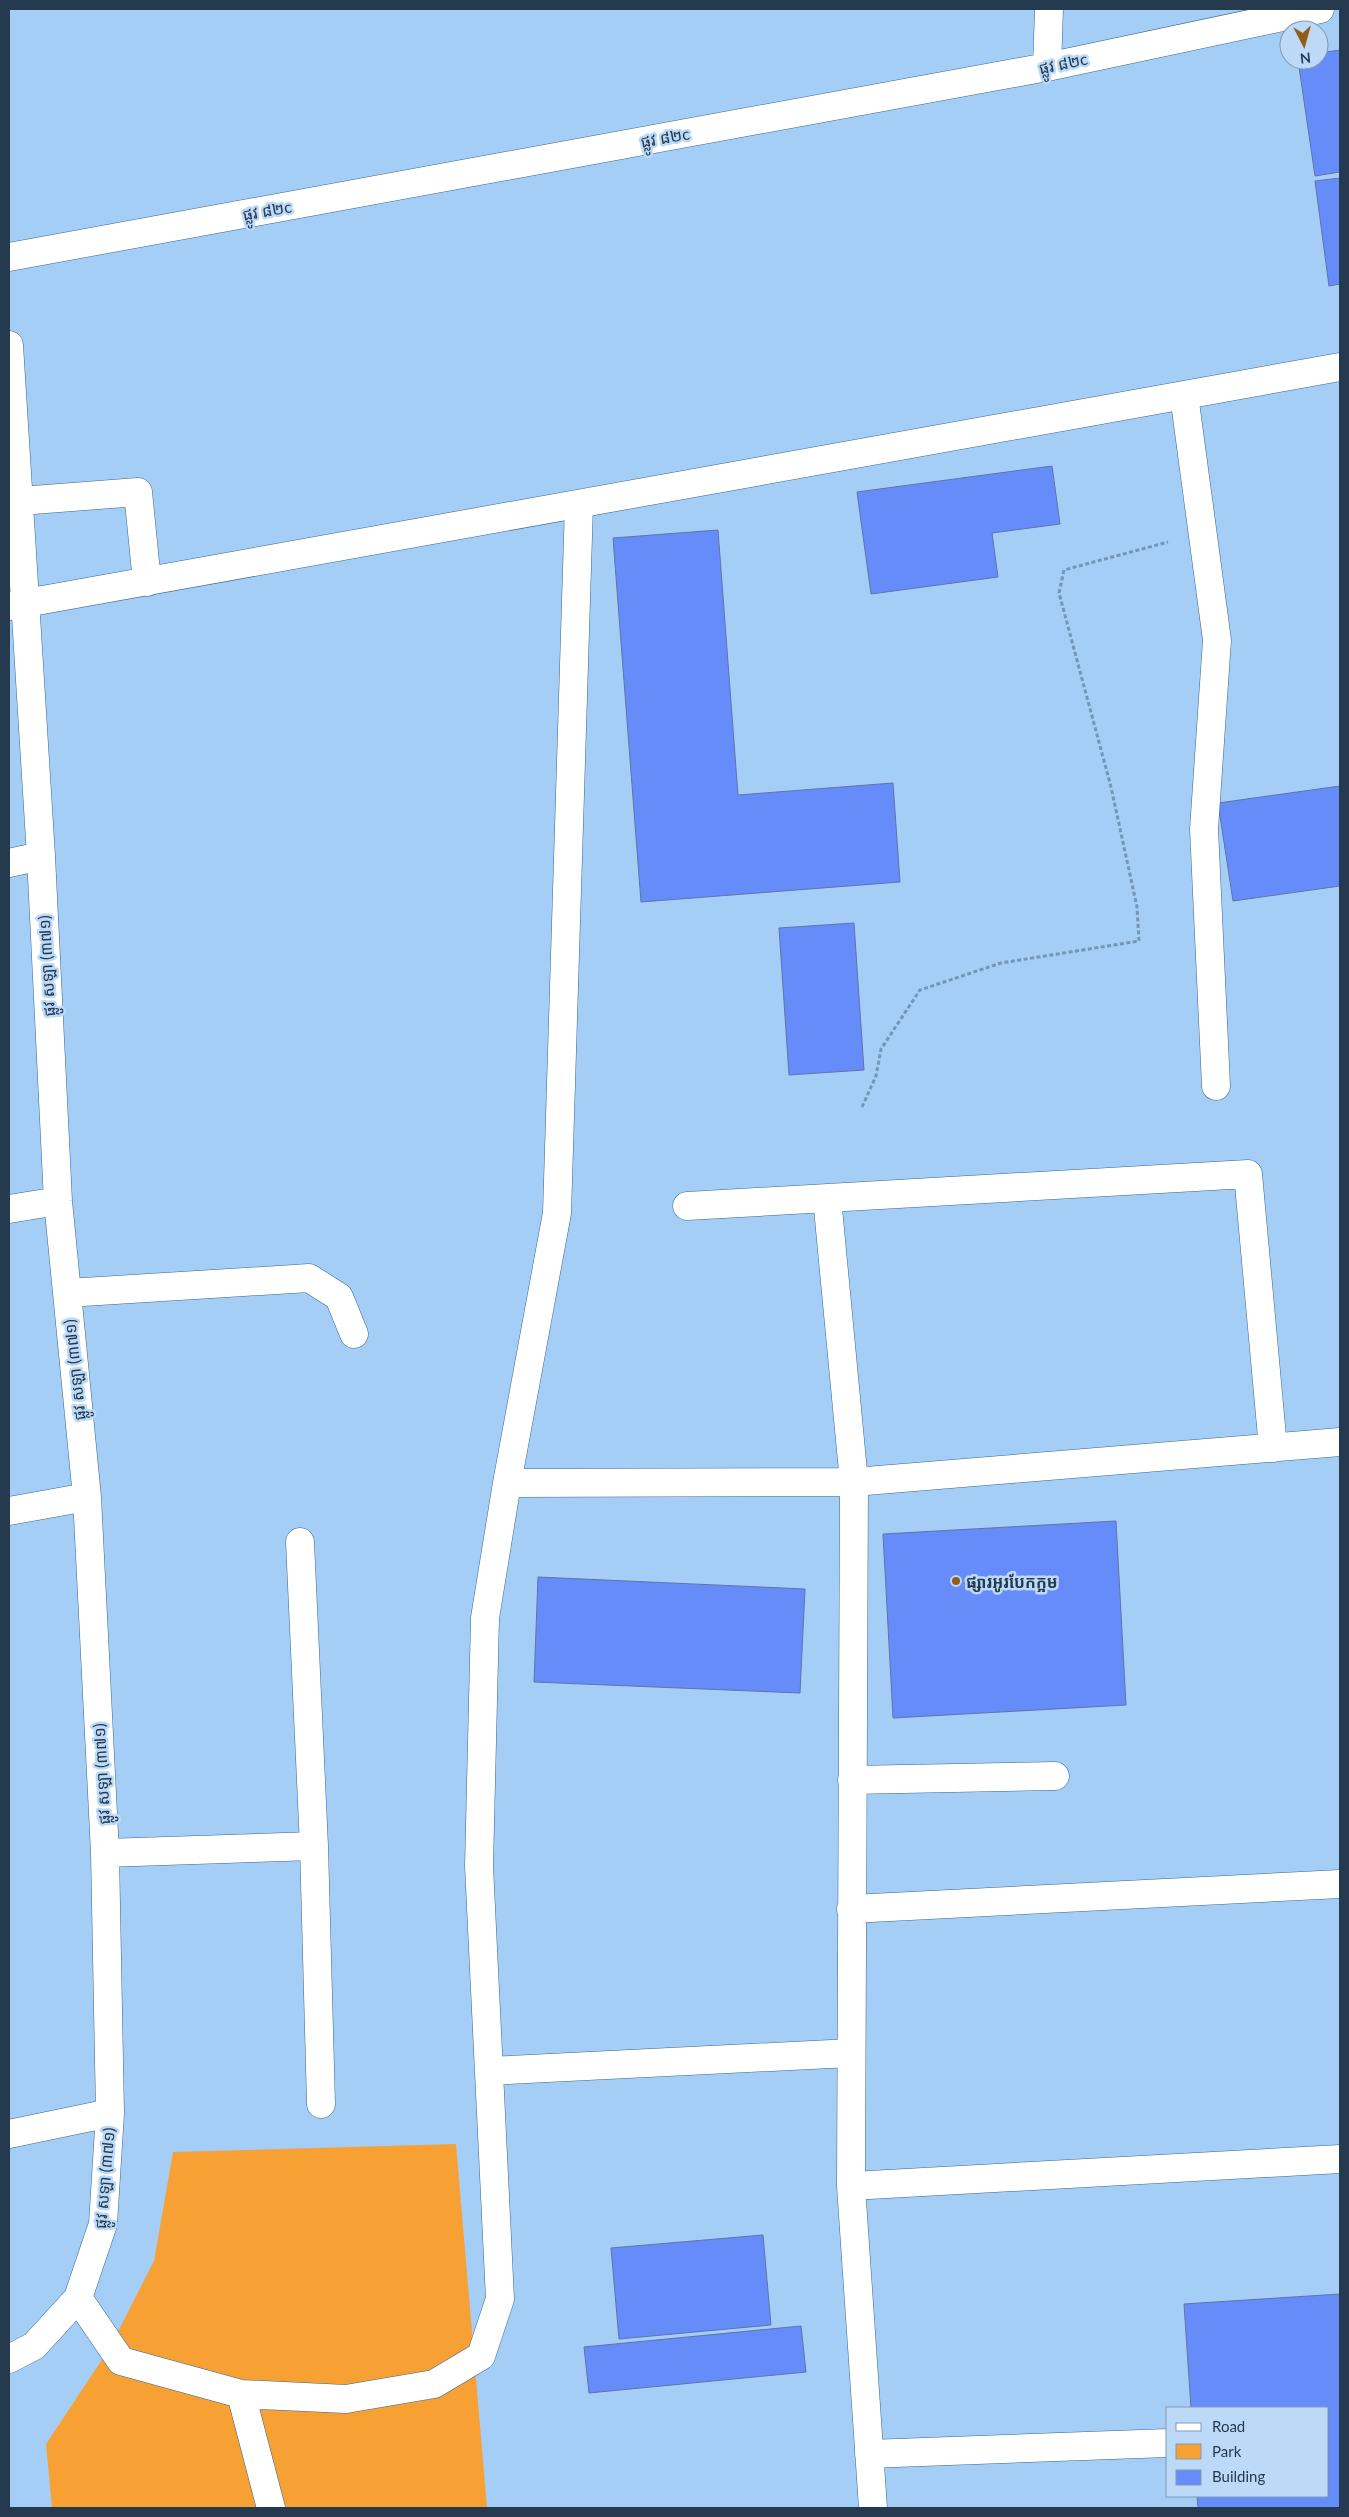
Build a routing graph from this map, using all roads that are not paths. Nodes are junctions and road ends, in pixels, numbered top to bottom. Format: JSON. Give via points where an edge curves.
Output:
{"nodes":[{"id":1,"x":1049,"y":9,"type":"edge"},
{"id":2,"x":1320,"y":9,"type":"edge"},
{"id":3,"x":1047,"y":67,"type":"junction"},
{"id":4,"x":9,"y":258,"type":"edge"},
{"id":5,"x":9,"y":345,"type":"edge"},
{"id":6,"x":1340,"y":367,"type":"edge"},
{"id":7,"x":1184,"y":395,"type":"junction"},
{"id":8,"x":20,"y":501,"type":"junction"},
{"id":9,"x":579,"y":504,"type":"junction"},
{"id":10,"x":147,"y":582,"type":"junction"},
{"id":11,"x":18,"y":605,"type":"edge"},
{"id":12,"x":41,"y":856,"type":"junction"},
{"id":13,"x":9,"y":863,"type":"edge"},
{"id":14,"x":1216,"y":1086,"type":"dead end"},
{"id":15,"x":827,"y":1198,"type":"junction"},
{"id":16,"x":58,"y":1201,"type":"junction"},
{"id":17,"x":686,"y":1206,"type":"dead end"},
{"id":18,"x":9,"y":1209,"type":"edge"},
{"id":19,"x":67,"y":1293,"type":"junction"},
{"id":20,"x":354,"y":1334,"type":"dead end"},
{"id":21,"x":1340,"y":1442,"type":"edge"},
{"id":22,"x":1273,"y":1448,"type":"junction"},
{"id":23,"x":854,"y":1482,"type":"junction"},
{"id":24,"x":507,"y":1483,"type":"junction"},
{"id":25,"x":87,"y":1497,"type":"junction"},
{"id":26,"x":9,"y":1511,"type":"edge"},
{"id":27,"x":300,"y":1542,"type":"dead end"},
{"id":28,"x":1055,"y":1776,"type":"dead end"},
{"id":29,"x":852,"y":1780,"type":"junction"},
{"id":30,"x":314,"y":1846,"type":"junction"},
{"id":31,"x":105,"y":1853,"type":"junction"},
{"id":32,"x":1340,"y":1884,"type":"edge"},
{"id":33,"x":852,"y":1908,"type":"junction"},
{"id":34,"x":851,"y":2053,"type":"junction"},
{"id":35,"x":489,"y":2071,"type":"junction"},
{"id":36,"x":321,"y":2104,"type":"dead end"},
{"id":37,"x":110,"y":2113,"type":"junction"},
{"id":38,"x":9,"y":2134,"type":"edge"},
{"id":39,"x":1340,"y":2159,"type":"edge"},
{"id":40,"x":851,"y":2186,"type":"junction"},
{"id":41,"x":78,"y":2298,"type":"junction"},
{"id":42,"x":9,"y":2359,"type":"edge"},
{"id":43,"x":241,"y":2394,"type":"junction"},
{"id":44,"x":1166,"y":2443,"type":"edge"},
{"id":45,"x":869,"y":2454,"type":"junction"},
{"id":46,"x":271,"y":2508,"type":"edge"},
{"id":47,"x":873,"y":2508,"type":"edge"}],
"edges":[{"from":1,"to":3,"type":"street"},
{"from":2,"to":3,"type":"street","name":"ផ្លូវ ៨២c"},
{"from":3,"to":4,"type":"street","name":"ផ្លូវ ៨២c"},
{"from":5,"to":8,"type":"street","name":"ផ្លូវ សឡា (៣៧១)"},
{"from":6,"to":7,"type":"street"},
{"from":7,"to":9,"type":"street"},
{"from":7,"to":14,"type":"street","via":[[1217,640],[1204,829]]},
{"from":8,"to":10,"type":"street","via":[[138,492]]},
{"from":8,"to":11,"type":"street","name":"ផ្លូវ សឡា (៣៧១)"},
{"from":9,"to":10,"type":"street"},
{"from":9,"to":24,"type":"street","via":[[557,1213]]},
{"from":10,"to":11,"type":"street"},
{"from":11,"to":12,"type":"street","name":"ផ្លូវ សឡា (៣៧១)"},
{"from":12,"to":13,"type":"street"},
{"from":12,"to":16,"type":"street","name":"ផ្លូវ សឡា (៣៧១)"},
{"from":15,"to":17,"type":"street"},
{"from":15,"to":22,"type":"street","via":[[1248,1174]]},
{"from":15,"to":23,"type":"street"},
{"from":16,"to":18,"type":"street"},
{"from":16,"to":19,"type":"street","name":"ផ្លូវ សឡា (៣៧១)"},
{"from":19,"to":20,"type":"street","via":[[309,1278],[339,1297]]},
{"from":19,"to":25,"type":"street","name":"ផ្លូវ សឡា (៣៧១)"},
{"from":21,"to":22,"type":"street"},
{"from":22,"to":23,"type":"street"},
{"from":23,"to":24,"type":"street"},
{"from":23,"to":29,"type":"street"},
{"from":24,"to":35,"type":"street","via":[[485,1618],[479,1866]]},
{"from":25,"to":26,"type":"street"},
{"from":25,"to":31,"type":"street","name":"ផ្លូវ សឡា (៣៧១)"},
{"from":27,"to":30,"type":"street"},
{"from":28,"to":29,"type":"street"},
{"from":29,"to":33,"type":"street"},
{"from":30,"to":31,"type":"street"},
{"from":30,"to":36,"type":"street"},
{"from":31,"to":37,"type":"street","name":"ផ្លូវ សឡា (៣៧១)"},
{"from":32,"to":33,"type":"street"},
{"from":33,"to":34,"type":"street"},
{"from":34,"to":35,"type":"street"},
{"from":34,"to":40,"type":"street"},
{"from":35,"to":43,"type":"street","via":[[500,2299],[481,2356],[434,2384],[346,2399]]},
{"from":37,"to":38,"type":"street"},
{"from":37,"to":41,"type":"street","name":"ផ្លូវ សឡា (៣៧១)","via":[[104,2224]]},
{"from":39,"to":40,"type":"street"},
{"from":40,"to":45,"type":"street"},
{"from":41,"to":42,"type":"street","name":"ផ្លូវ សឡា (៣៧១)","via":[[34,2346]]},
{"from":41,"to":43,"type":"street","via":[[121,2361]]},
{"from":43,"to":46,"type":"street"},
{"from":44,"to":45,"type":"street"},
{"from":45,"to":47,"type":"street"}]}
